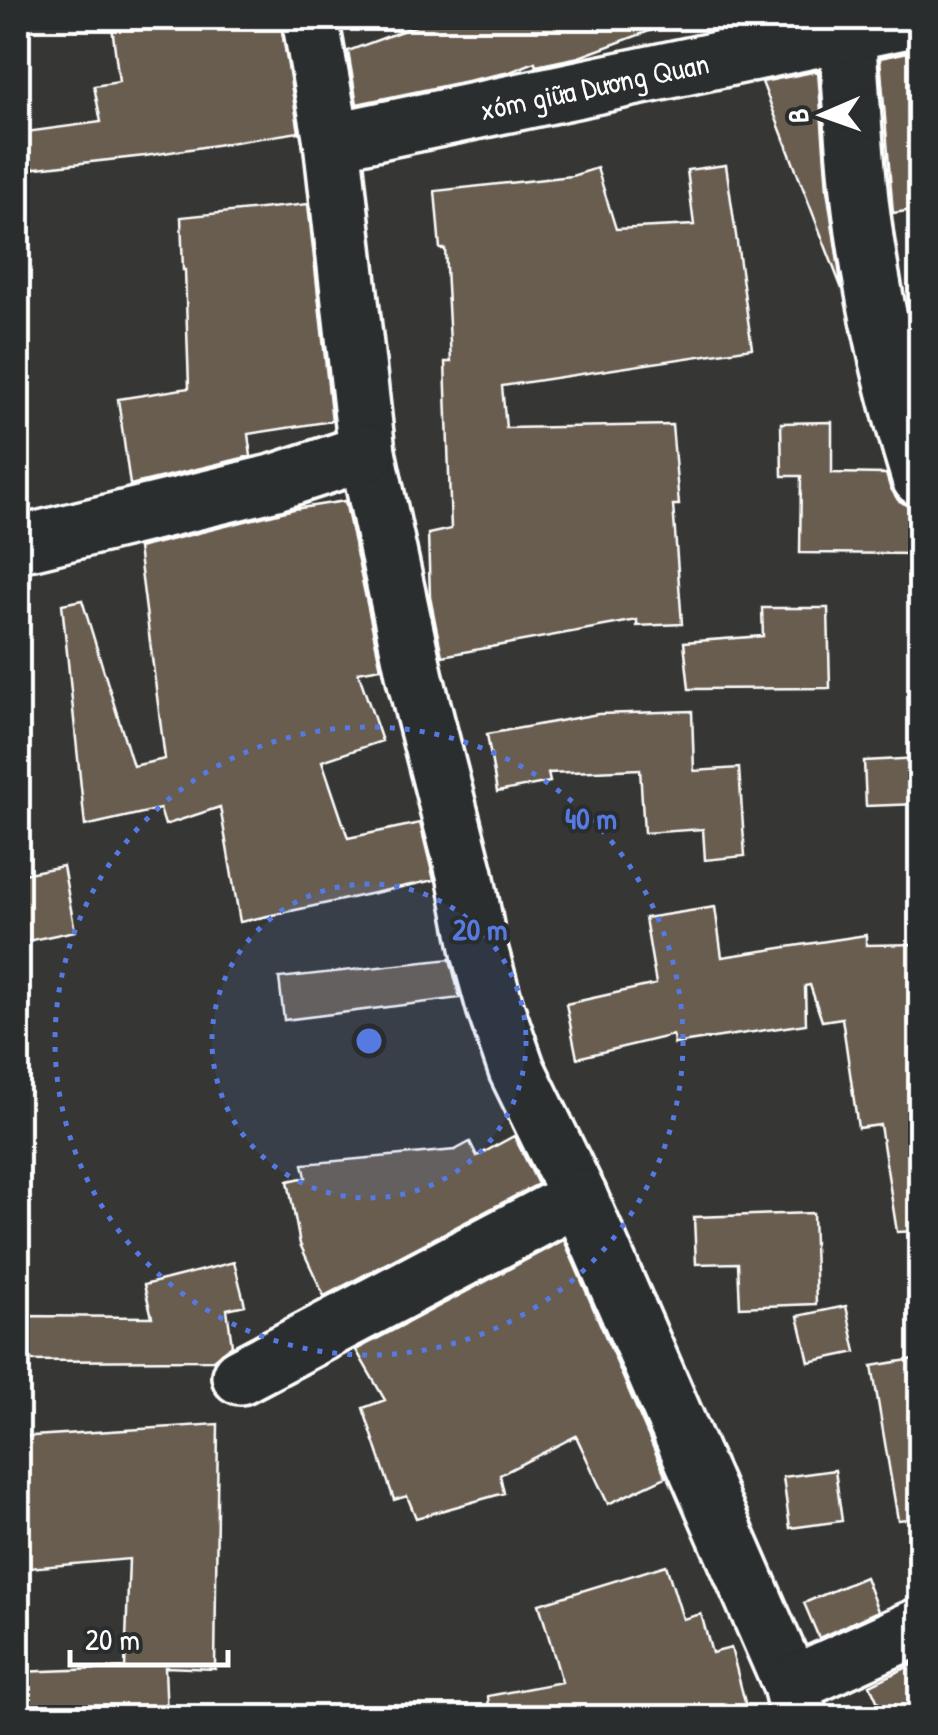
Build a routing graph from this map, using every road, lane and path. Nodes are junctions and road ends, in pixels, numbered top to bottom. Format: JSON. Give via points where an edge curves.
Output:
{"nodes":[{"id":1,"x":310,"y":18,"type":"edge"},
{"id":2,"x":916,"y":18,"type":"edge"},
{"id":3,"x":846,"y":31,"type":"junction"},
{"id":4,"x":332,"y":141,"type":"junction"},
{"id":5,"x":367,"y":452,"type":"junction"},
{"id":6,"x":920,"y":478,"type":"edge"},
{"id":7,"x":18,"y":543,"type":"edge"},
{"id":8,"x":578,"y":1196,"type":"junction"},
{"id":9,"x":240,"y":1376,"type":"dead end"},
{"id":10,"x":920,"y":1626,"type":"edge"},
{"id":11,"x":795,"y":1701,"type":"edge"}],
"edges":[{"from":1,"to":4,"type":"street"},
{"from":2,"to":3,"type":"street","name":"xóm giữa Dương Quan"},
{"from":3,"to":4,"type":"street","name":"xóm giữa Dương Quan"},
{"from":3,"to":6,"type":"street","via":[[870,267]]},
{"from":4,"to":5,"type":"street"},
{"from":5,"to":7,"type":"street","via":[[276,482]]},
{"from":5,"to":8,"type":"street","via":[[485,970],[517,1070]]},
{"from":8,"to":9,"type":"street"},
{"from":8,"to":11,"type":"street"},
{"from":10,"to":11,"type":"street"}]}
